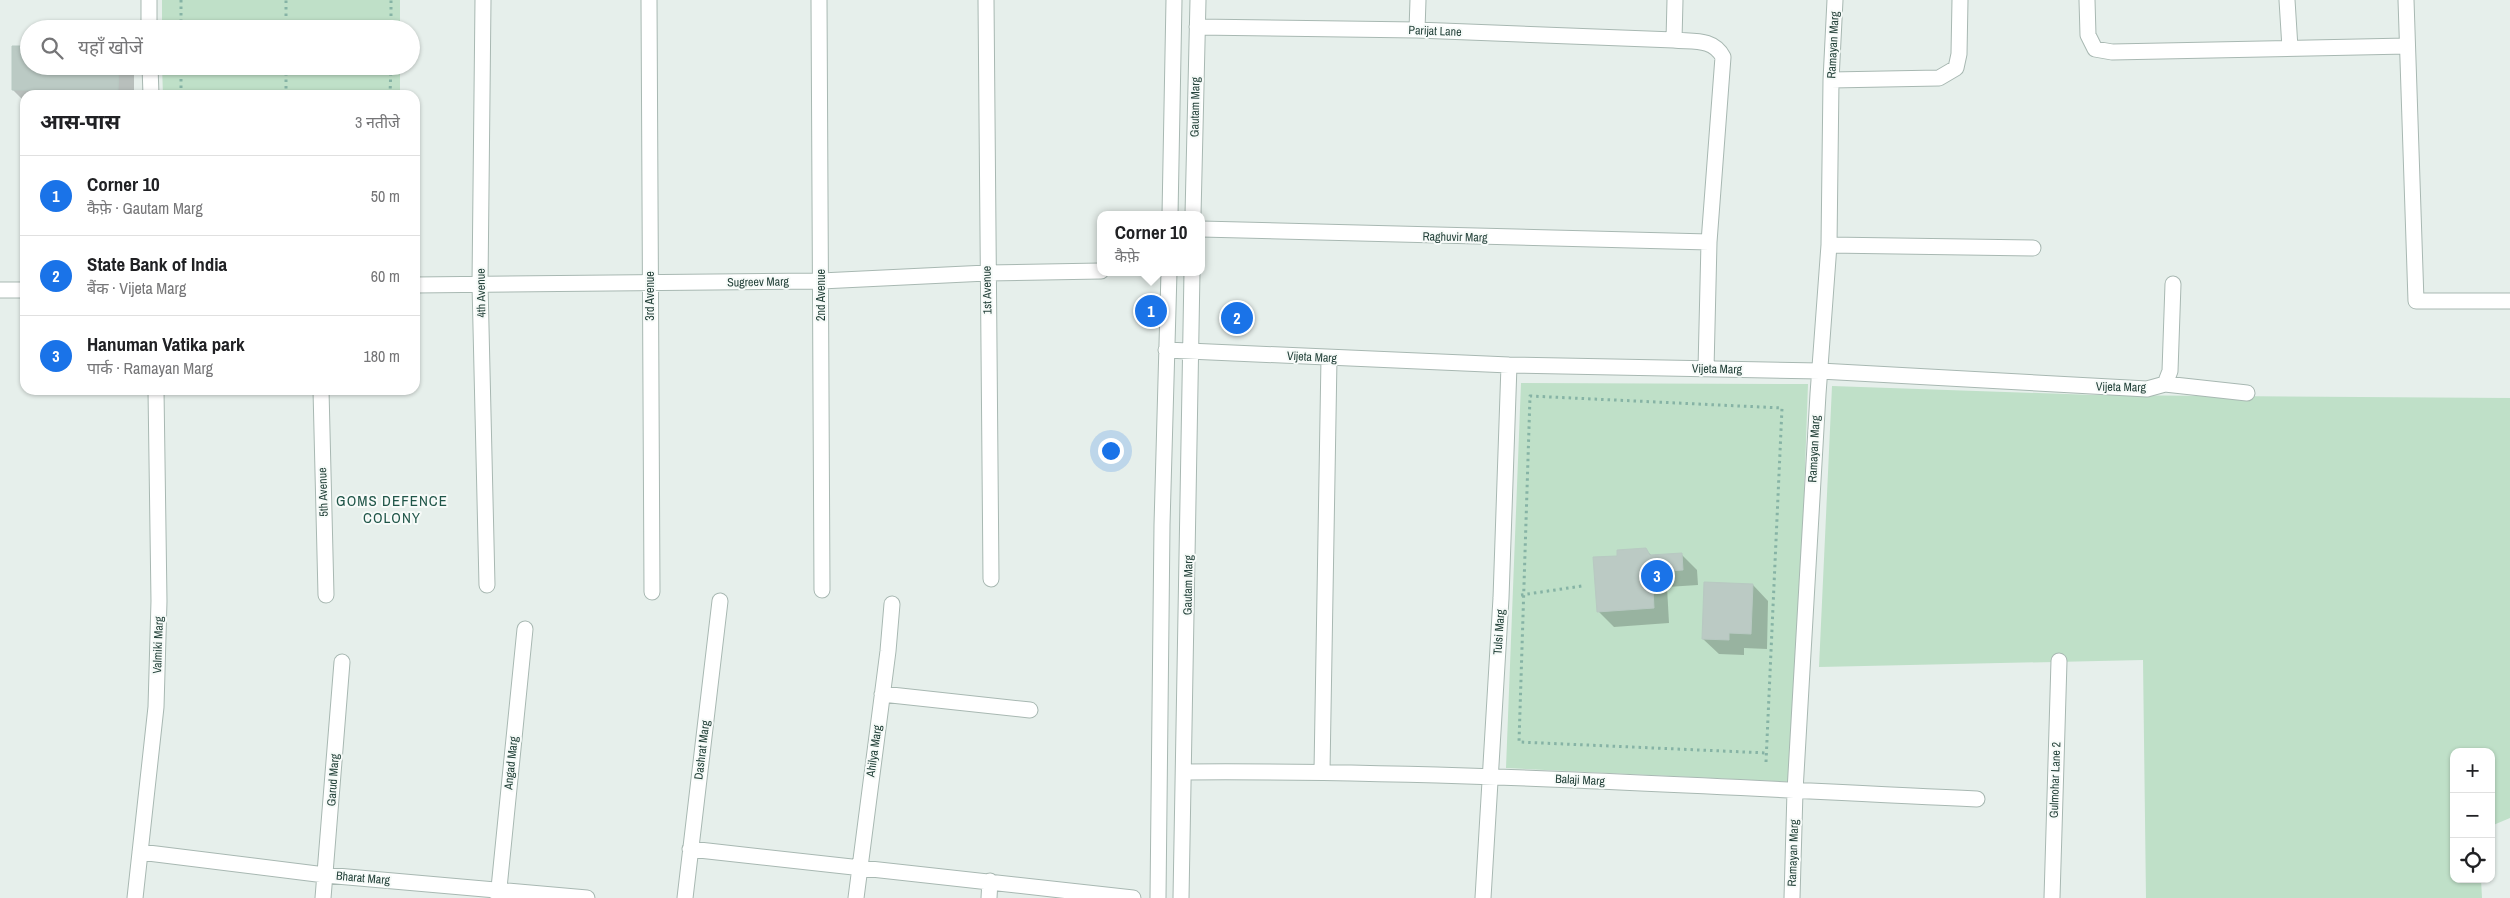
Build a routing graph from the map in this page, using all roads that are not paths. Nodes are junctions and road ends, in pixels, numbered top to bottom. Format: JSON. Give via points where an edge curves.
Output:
{"nodes":[{"id":1,"x":149,"y":0,"type":"edge"},
{"id":2,"x":483,"y":0,"type":"edge"},
{"id":3,"x":649,"y":0,"type":"edge"},
{"id":4,"x":819,"y":0,"type":"edge"},
{"id":5,"x":986,"y":0,"type":"edge"},
{"id":6,"x":1174,"y":0,"type":"edge"},
{"id":7,"x":1198,"y":0,"type":"edge"},
{"id":8,"x":1418,"y":0,"type":"edge"},
{"id":9,"x":1675,"y":0,"type":"edge"},
{"id":10,"x":1835,"y":0,"type":"edge"},
{"id":11,"x":1960,"y":0,"type":"edge"},
{"id":12,"x":2087,"y":0,"type":"edge"},
{"id":13,"x":2287,"y":0,"type":"edge"},
{"id":14,"x":2406,"y":0,"type":"edge"},
{"id":15,"x":149,"y":20,"type":"edge"},
{"id":16,"x":1197,"y":27,"type":"junction"},
{"id":17,"x":1417,"y":30,"type":"junction"},
{"id":18,"x":1674,"y":40,"type":"junction"},
{"id":19,"x":2407,"y":46,"type":"junction"},
{"id":20,"x":2290,"y":48,"type":"junction"},
{"id":21,"x":150,"y":75,"type":"edge"},
{"id":22,"x":1831,"y":80,"type":"junction"},
{"id":23,"x":151,"y":90,"type":"edge"},
{"id":24,"x":1170,"y":211,"type":"edge"},
{"id":25,"x":1193,"y":211,"type":"edge"},
{"id":26,"x":1205,"y":229,"type":"edge"},
{"id":27,"x":1708,"y":242,"type":"junction"},
{"id":28,"x":1829,"y":245,"type":"junction"},
{"id":29,"x":2033,"y":248,"type":"dead end"},
{"id":30,"x":1097,"y":272,"type":"edge"},
{"id":31,"x":987,"y":273,"type":"junction"},
{"id":32,"x":1169,"y":276,"type":"edge"},
{"id":33,"x":1192,"y":276,"type":"edge"},
{"id":34,"x":821,"y":281,"type":"junction"},
{"id":35,"x":650,"y":283,"type":"junction"},
{"id":36,"x":480,"y":284,"type":"junction"},
{"id":37,"x":2173,"y":284,"type":"dead end"},
{"id":38,"x":420,"y":285,"type":"edge"},
{"id":39,"x":0,"y":290,"type":"edge"},
{"id":40,"x":20,"y":290,"type":"edge"},
{"id":41,"x":2510,"y":301,"type":"edge"},
{"id":42,"x":1166,"y":350,"type":"junction"},
{"id":43,"x":1191,"y":351,"type":"junction"},
{"id":44,"x":1329,"y":358,"type":"junction"},
{"id":45,"x":1509,"y":366,"type":"junction"},
{"id":46,"x":1706,"y":368,"type":"junction"},
{"id":47,"x":1820,"y":372,"type":"junction"},
{"id":48,"x":2165,"y":384,"type":"junction"},
{"id":49,"x":2247,"y":393,"type":"dead end"},
{"id":50,"x":156,"y":395,"type":"edge"},
{"id":51,"x":321,"y":395,"type":"edge"},
{"id":52,"x":991,"y":579,"type":"dead end"},
{"id":53,"x":487,"y":585,"type":"dead end"},
{"id":54,"x":822,"y":590,"type":"dead end"},
{"id":55,"x":652,"y":592,"type":"dead end"},
{"id":56,"x":326,"y":595,"type":"dead end"},
{"id":57,"x":720,"y":602,"type":"dead end"},
{"id":58,"x":892,"y":604,"type":"dead end"},
{"id":59,"x":525,"y":629,"type":"dead end"},
{"id":60,"x":2059,"y":661,"type":"dead end"},
{"id":61,"x":342,"y":662,"type":"dead end"},
{"id":62,"x":882,"y":694,"type":"junction"},
{"id":63,"x":1030,"y":710,"type":"dead end"},
{"id":64,"x":1322,"y":771,"type":"junction"},
{"id":65,"x":1184,"y":772,"type":"junction"},
{"id":66,"x":1488,"y":775,"type":"junction"},
{"id":67,"x":1795,"y":791,"type":"junction"},
{"id":68,"x":1977,"y":799,"type":"dead end"},
{"id":69,"x":690,"y":849,"type":"junction"},
{"id":70,"x":140,"y":852,"type":"junction"},
{"id":71,"x":859,"y":868,"type":"junction"},
{"id":72,"x":325,"y":875,"type":"junction"},
{"id":73,"x":990,"y":881,"type":"junction"},
{"id":74,"x":498,"y":894,"type":"edge"},
{"id":75,"x":135,"y":898,"type":"edge"},
{"id":76,"x":323,"y":898,"type":"edge"},
{"id":77,"x":587,"y":898,"type":"edge"},
{"id":78,"x":685,"y":898,"type":"edge"},
{"id":79,"x":856,"y":898,"type":"edge"},
{"id":80,"x":989,"y":898,"type":"edge"},
{"id":81,"x":1133,"y":898,"type":"edge"},
{"id":82,"x":1158,"y":898,"type":"edge"},
{"id":83,"x":1182,"y":898,"type":"edge"},
{"id":84,"x":1483,"y":898,"type":"edge"},
{"id":85,"x":1792,"y":898,"type":"edge"},
{"id":86,"x":2052,"y":898,"type":"edge"}],
"edges":[{"from":1,"to":15,"type":"street"},
{"from":2,"to":36,"type":"street","name":"4th Avenue"},
{"from":3,"to":35,"type":"street","name":"3rd Avenue"},
{"from":4,"to":34,"type":"street","name":"2nd Avenue"},
{"from":5,"to":31,"type":"street","name":"1st Avenue"},
{"from":6,"to":24,"type":"street","name":"Gautam Marg"},
{"from":7,"to":16,"type":"street","name":"Gautam Marg"},
{"from":8,"to":17,"type":"street"},
{"from":9,"to":18,"type":"street"},
{"from":10,"to":22,"type":"street","name":"Ramayan Marg"},
{"from":11,"to":22,"type":"street","via":[[1956,68],[1939,78]]},
{"from":12,"to":20,"type":"street","via":[[2088,34],[2095,49],[2112,52]]},
{"from":13,"to":20,"type":"street"},
{"from":14,"to":19,"type":"street"},
{"from":16,"to":17,"type":"street","name":"Parijat Lane"},
{"from":16,"to":25,"type":"street","name":"Gautam Marg"},
{"from":17,"to":18,"type":"street","name":"Parijat Lane"},
{"from":18,"to":27,"type":"street","name":"Parijat Lane","via":[[1707,42],[1718,48],[1723,57]]},
{"from":19,"to":20,"type":"street"},
{"from":19,"to":41,"type":"street","via":[[2416,302]]},
{"from":21,"to":23,"type":"street"},
{"from":22,"to":28,"type":"street","name":"Ramayan Marg"},
{"from":26,"to":27,"type":"street","name":"Raghuvir Marg"},
{"from":27,"to":46,"type":"street"},
{"from":28,"to":29,"type":"street"},
{"from":28,"to":47,"type":"street","name":"Ramayan Marg"},
{"from":30,"to":31,"type":"street","name":"Sugreev Marg"},
{"from":31,"to":34,"type":"street","name":"Sugreev Marg"},
{"from":31,"to":52,"type":"street","name":"1st Avenue"},
{"from":32,"to":42,"type":"street"},
{"from":33,"to":43,"type":"street","name":"Gautam Marg"},
{"from":34,"to":35,"type":"street","name":"Sugreev Marg"},
{"from":34,"to":54,"type":"street","name":"2nd Avenue"},
{"from":35,"to":36,"type":"street","name":"Sugreev Marg"},
{"from":35,"to":55,"type":"street","name":"3rd Avenue"},
{"from":36,"to":38,"type":"street","name":"Sugreev Marg"},
{"from":36,"to":53,"type":"street","name":"4th Avenue"},
{"from":37,"to":48,"type":"street","via":[[2170,370]]},
{"from":39,"to":40,"type":"street"},
{"from":42,"to":43,"type":"street","name":"Vijeta Marg"},
{"from":42,"to":82,"type":"street"},
{"from":43,"to":44,"type":"street","name":"Vijeta Marg"},
{"from":43,"to":65,"type":"street","name":"Gautam Marg"},
{"from":44,"to":45,"type":"street","name":"Vijeta Marg"},
{"from":44,"to":64,"type":"street"},
{"from":45,"to":46,"type":"street","name":"Vijeta Marg"},
{"from":45,"to":66,"type":"street","name":"Tulsi Marg","via":[[1501,598]]},
{"from":46,"to":47,"type":"street","name":"Vijeta Marg"},
{"from":47,"to":48,"type":"street","name":"Vijeta Marg","via":[[2147,389]]},
{"from":47,"to":67,"type":"street","name":"Ramayan Marg"},
{"from":48,"to":49,"type":"street","name":"Vijeta Marg"},
{"from":50,"to":70,"type":"street","name":"Valmiki Marg","via":[[159,601],[156,707]]},
{"from":51,"to":56,"type":"street","name":"5th Avenue"},
{"from":57,"to":69,"type":"street","name":"Dashrat Marg"},
{"from":58,"to":62,"type":"street","name":"Ahilya Marg"},
{"from":59,"to":74,"type":"street","name":"Angad Marg"},
{"from":60,"to":86,"type":"street","name":"Gulmohar Lane 2"},
{"from":61,"to":72,"type":"street","name":"Garud Marg"},
{"from":62,"to":63,"type":"street"},
{"from":62,"to":71,"type":"street","name":"Ahilya Marg"},
{"from":64,"to":65,"type":"street","name":"Balaji Marg"},
{"from":64,"to":66,"type":"street","name":"Balaji Marg"},
{"from":65,"to":83,"type":"street","name":"Gautam Marg"},
{"from":66,"to":67,"type":"street","name":"Balaji Marg"},
{"from":66,"to":84,"type":"street","name":"Tulsi Marg"},
{"from":67,"to":68,"type":"street","name":"Balaji Marg"},
{"from":67,"to":85,"type":"street","name":"Ramayan Marg"},
{"from":69,"to":71,"type":"street"},
{"from":69,"to":78,"type":"street","name":"Dashrat Marg"},
{"from":70,"to":72,"type":"street","name":"Bharat Marg"},
{"from":70,"to":75,"type":"street","name":"Valmiki Marg"},
{"from":71,"to":73,"type":"street"},
{"from":71,"to":79,"type":"street","name":"Ahilya Marg"},
{"from":72,"to":74,"type":"street","name":"Bharat Marg"},
{"from":72,"to":76,"type":"street","name":"Garud Marg"},
{"from":73,"to":80,"type":"street"},
{"from":73,"to":81,"type":"street"},
{"from":74,"to":77,"type":"street","name":"Bharat Marg"}]}
